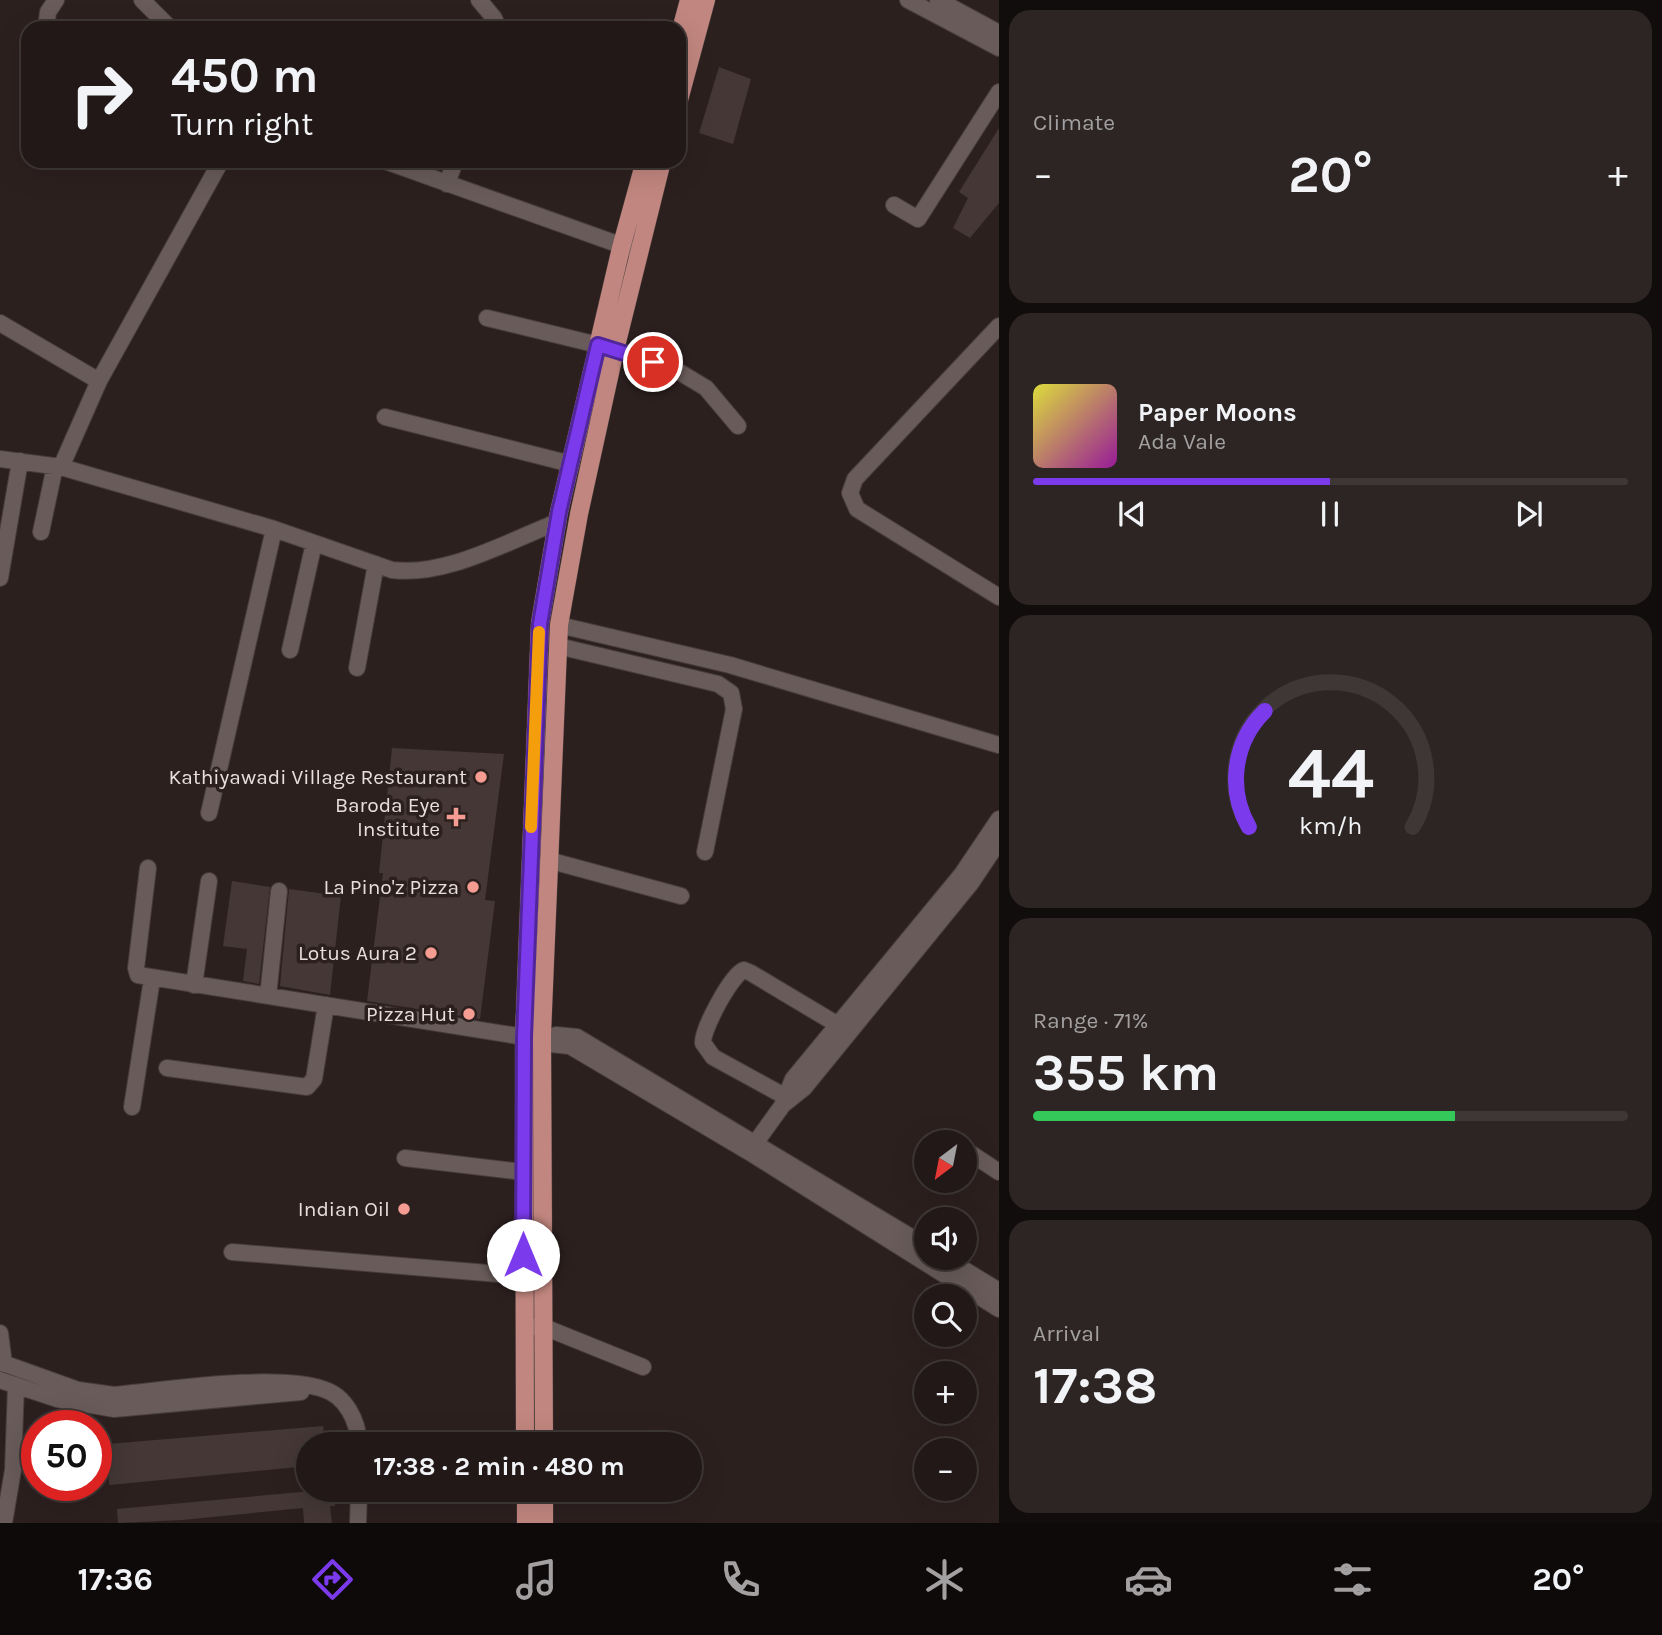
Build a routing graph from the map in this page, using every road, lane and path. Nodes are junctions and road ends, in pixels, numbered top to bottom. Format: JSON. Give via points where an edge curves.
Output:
{"nodes":[{"id":1,"x":56,"y":0,"type":"edge"},
{"id":2,"x":142,"y":0,"type":"edge"},
{"id":3,"x":479,"y":0,"type":"edge"},
{"id":4,"x":689,"y":0,"type":"edge"},
{"id":5,"x":706,"y":0,"type":"edge"},
{"id":6,"x":908,"y":0,"type":"edge"},
{"id":7,"x":938,"y":0,"type":"edge"},
{"id":8,"x":47,"y":21,"type":"edge"},
{"id":9,"x":163,"y":21,"type":"edge"},
{"id":10,"x":495,"y":21,"type":"edge"},
{"id":11,"x":683,"y":21,"type":"edge"},
{"id":12,"x":999,"y":33,"type":"edge"},
{"id":13,"x":999,"y":48,"type":"edge"},
{"id":14,"x":686,"y":74,"type":"edge"},
{"id":15,"x":999,"y":92,"type":"edge"},
{"id":16,"x":217,"y":168,"type":"edge"},
{"id":17,"x":404,"y":168,"type":"edge"},
{"id":18,"x":453,"y":168,"type":"edge"},
{"id":19,"x":644,"y":168,"type":"edge"},
{"id":20,"x":659,"y":168,"type":"edge"},
{"id":21,"x":447,"y":184,"type":"junction"},
{"id":22,"x":894,"y":205,"type":"dead end"},
{"id":23,"x":629,"y":250,"type":"junction"},
{"id":24,"x":487,"y":318,"type":"dead end"},
{"id":25,"x":4,"y":325,"type":"edge"},
{"id":26,"x":999,"y":326,"type":"edge"},
{"id":27,"x":0,"y":343,"type":"edge"},
{"id":28,"x":607,"y":347,"type":"junction"},
{"id":29,"x":99,"y":381,"type":"junction"},
{"id":30,"x":385,"y":417,"type":"dead end"},
{"id":31,"x":738,"y":426,"type":"dead end"},
{"id":32,"x":0,"y":459,"type":"edge"},
{"id":33,"x":20,"y":461,"type":"junction"},
{"id":34,"x":571,"y":464,"type":"junction"},
{"id":35,"x":58,"y":466,"type":"junction"},
{"id":36,"x":558,"y":522,"type":"junction"},
{"id":37,"x":274,"y":529,"type":"junction"},
{"id":38,"x":41,"y":532,"type":"dead end"},
{"id":39,"x":314,"y":542,"type":"junction"},
{"id":40,"x":376,"y":564,"type":"junction"},
{"id":41,"x":0,"y":578,"type":"edge"},
{"id":42,"x":999,"y":597,"type":"edge"},
{"id":43,"x":559,"y":625,"type":"junction"},
{"id":44,"x":558,"y":646,"type":"junction"},
{"id":45,"x":290,"y":650,"type":"dead end"},
{"id":46,"x":357,"y":668,"type":"dead end"},
{"id":47,"x":999,"y":745,"type":"edge"},
{"id":48,"x":209,"y":813,"type":"dead end"},
{"id":49,"x":999,"y":819,"type":"edge"},
{"id":50,"x":999,"y":841,"type":"edge"},
{"id":51,"x":705,"y":852,"type":"dead end"},
{"id":52,"x":548,"y":860,"type":"junction"},
{"id":53,"x":148,"y":868,"type":"dead end"},
{"id":54,"x":209,"y":881,"type":"dead end"},
{"id":55,"x":279,"y":891,"type":"dead end"},
{"id":56,"x":681,"y":896,"type":"dead end"},
{"id":57,"x":152,"y":979,"type":"junction"},
{"id":58,"x":194,"y":985,"type":"junction"},
{"id":59,"x":268,"y":996,"type":"junction"},
{"id":60,"x":326,"y":1005,"type":"junction"},
{"id":61,"x":838,"y":1025,"type":"junction"},
{"id":62,"x":531,"y":1037,"type":"junction"},
{"id":63,"x":167,"y":1068,"type":"dead end"},
{"id":64,"x":784,"y":1101,"type":"junction"},
{"id":65,"x":132,"y":1107,"type":"dead end"},
{"id":66,"x":752,"y":1147,"type":"junction"},
{"id":67,"x":977,"y":1157,"type":"edge"},
{"id":68,"x":405,"y":1158,"type":"dead end"},
{"id":69,"x":999,"y":1171,"type":"edge"},
{"id":70,"x":523,"y":1172,"type":"junction"},
{"id":71,"x":914,"y":1239,"type":"edge"},
{"id":72,"x":232,"y":1252,"type":"dead end"},
{"id":73,"x":965,"y":1270,"type":"edge"},
{"id":74,"x":524,"y":1276,"type":"junction"},
{"id":75,"x":999,"y":1291,"type":"edge"},
{"id":76,"x":999,"y":1309,"type":"edge"},
{"id":77,"x":524,"y":1327,"type":"junction"},
{"id":78,"x":544,"y":1327,"type":"junction"},
{"id":79,"x":0,"y":1333,"type":"edge"},
{"id":80,"x":643,"y":1367,"type":"dead end"},
{"id":81,"x":5,"y":1373,"type":"edge"},
{"id":82,"x":324,"y":1389,"type":"junction"},
{"id":83,"x":357,"y":1432,"type":"edge"},
{"id":84,"x":525,"y":1432,"type":"edge"},
{"id":85,"x":544,"y":1432,"type":"edge"},
{"id":86,"x":359,"y":1502,"type":"edge"},
{"id":87,"x":526,"y":1502,"type":"edge"},
{"id":88,"x":544,"y":1502,"type":"edge"},
{"id":89,"x":4,"y":1523,"type":"edge"},
{"id":90,"x":358,"y":1523,"type":"edge"},
{"id":91,"x":526,"y":1523,"type":"edge"},
{"id":92,"x":544,"y":1523,"type":"edge"}],
"edges":[{"from":1,"to":8,"type":"street"},
{"from":2,"to":9,"type":"street"},
{"from":3,"to":10,"type":"street"},
{"from":4,"to":11,"type":"main road"},
{"from":5,"to":14,"type":"main road"},
{"from":6,"to":13,"type":"street"},
{"from":7,"to":12,"type":"street"},
{"from":15,"to":22,"type":"street","via":[[918,219]]},
{"from":16,"to":29,"type":"street"},
{"from":17,"to":21,"type":"street"},
{"from":18,"to":21,"type":"street"},
{"from":19,"to":23,"type":"main road"},
{"from":20,"to":23,"type":"main road"},
{"from":21,"to":23,"type":"street"},
{"from":23,"to":28,"type":"main road"},
{"from":24,"to":28,"type":"street"},
{"from":25,"to":27,"type":"street"},
{"from":25,"to":29,"type":"street"},
{"from":26,"to":42,"type":"street","via":[[855,479],[850,493],[858,509]]},
{"from":28,"to":31,"type":"street","via":[[684,374],[706,388]]},
{"from":28,"to":34,"type":"main road"},
{"from":28,"to":43,"type":"main road"},
{"from":29,"to":35,"type":"street"},
{"from":30,"to":34,"type":"street"},
{"from":32,"to":33,"type":"street"},
{"from":33,"to":35,"type":"street"},
{"from":33,"to":41,"type":"street"},
{"from":34,"to":36,"type":"main road"},
{"from":35,"to":37,"type":"street"},
{"from":35,"to":38,"type":"street"},
{"from":36,"to":40,"type":"street","via":[[435,569],[408,572]]},
{"from":36,"to":62,"type":"main road","via":[[540,624]]},
{"from":37,"to":39,"type":"street"},
{"from":37,"to":48,"type":"street"},
{"from":39,"to":40,"type":"street"},
{"from":39,"to":45,"type":"street"},
{"from":40,"to":46,"type":"street"},
{"from":43,"to":44,"type":"main road"},
{"from":43,"to":47,"type":"street","via":[[730,665]]},
{"from":44,"to":51,"type":"street","via":[[718,684],[731,693],[734,709]]},
{"from":44,"to":52,"type":"main road"},
{"from":49,"to":61,"type":"street","via":[[962,874]]},
{"from":50,"to":64,"type":"street","via":[[971,883],[813,1077]]},
{"from":52,"to":56,"type":"street"},
{"from":52,"to":62,"type":"main road"},
{"from":53,"to":57,"type":"street","via":[[136,968],[138,975]]},
{"from":54,"to":58,"type":"street"},
{"from":55,"to":59,"type":"street"},
{"from":57,"to":58,"type":"street"},
{"from":57,"to":65,"type":"street"},
{"from":58,"to":59,"type":"street"},
{"from":59,"to":60,"type":"street"},
{"from":60,"to":62,"type":"street"},
{"from":60,"to":63,"type":"street","via":[[314,1079],[307,1087]]},
{"from":61,"to":64,"type":"street","via":[[793,1079]]},
{"from":61,"to":64,"type":"street","via":[[751,973],[744,970],[734,976],[703,1043],[713,1057]]},
{"from":62,"to":66,"type":"street","via":[[570,1046]]},
{"from":62,"to":70,"type":"main road"},
{"from":62,"to":78,"type":"main road"},
{"from":64,"to":66,"type":"street"},
{"from":66,"to":71,"type":"street"},
{"from":66,"to":76,"type":"street"},
{"from":67,"to":69,"type":"street"},
{"from":68,"to":70,"type":"street"},
{"from":70,"to":74,"type":"main road"},
{"from":72,"to":74,"type":"street"},
{"from":73,"to":75,"type":"street"},
{"from":74,"to":77,"type":"main road"},
{"from":77,"to":78,"type":"street"},
{"from":77,"to":84,"type":"main road"},
{"from":78,"to":80,"type":"street"},
{"from":78,"to":85,"type":"main road"},
{"from":79,"to":81,"type":"street"},
{"from":81,"to":82,"type":"street","via":[[114,1395],[275,1382]]},
{"from":81,"to":82,"type":"street","via":[[57,1399],[114,1409]]},
{"from":81,"to":89,"type":"street","via":[[13,1469]]},
{"from":82,"to":83,"type":"street","via":[[343,1402]]},
{"from":86,"to":90,"type":"street"},
{"from":87,"to":91,"type":"main road"},
{"from":88,"to":92,"type":"main road"}]}
